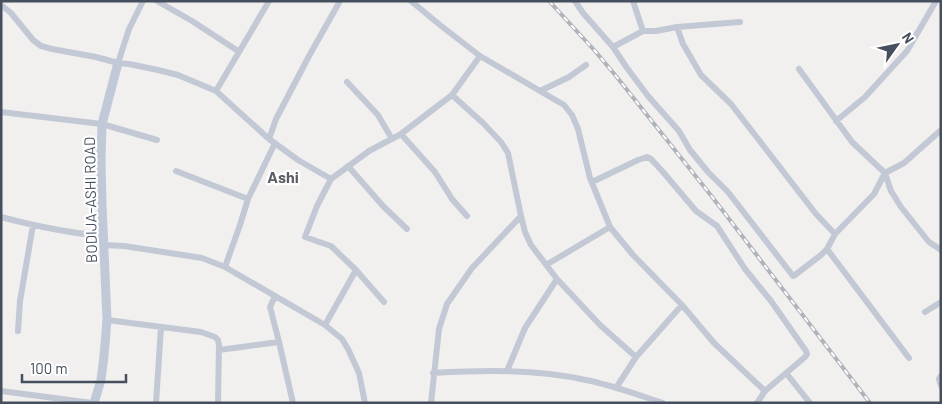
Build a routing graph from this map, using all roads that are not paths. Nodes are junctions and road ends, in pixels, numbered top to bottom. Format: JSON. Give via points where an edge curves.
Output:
{"nodes":[{"id":1,"x":143,"y":1,"type":"edge"},
{"id":2,"x":157,"y":1,"type":"edge"},
{"id":3,"x":269,"y":1,"type":"edge"},
{"id":4,"x":340,"y":1,"type":"edge"},
{"id":5,"x":411,"y":1,"type":"edge"},
{"id":6,"x":575,"y":1,"type":"edge"},
{"id":7,"x":633,"y":1,"type":"edge"},
{"id":8,"x":936,"y":1,"type":"edge"},
{"id":9,"x":1,"y":5,"type":"edge"},
{"id":10,"x":740,"y":22,"type":"dead end"},
{"id":11,"x":677,"y":27,"type":"junction"},
{"id":12,"x":643,"y":31,"type":"junction"},
{"id":13,"x":613,"y":47,"type":"junction"},
{"id":14,"x":238,"y":51,"type":"junction"},
{"id":15,"x":480,"y":56,"type":"junction"},
{"id":16,"x":118,"y":63,"type":"junction"},
{"id":17,"x":586,"y":65,"type":"dead end"},
{"id":18,"x":799,"y":69,"type":"dead end"},
{"id":19,"x":347,"y":82,"type":"dead end"},
{"id":20,"x":216,"y":91,"type":"junction"},
{"id":21,"x":540,"y":91,"type":"junction"},
{"id":22,"x":452,"y":95,"type":"junction"},
{"id":23,"x":1,"y":112,"type":"edge"},
{"id":24,"x":836,"y":121,"type":"junction"},
{"id":25,"x":102,"y":124,"type":"junction"},
{"id":26,"x":941,"y":130,"type":"edge"},
{"id":27,"x":401,"y":134,"type":"junction"},
{"id":28,"x":268,"y":139,"type":"junction"},
{"id":29,"x":392,"y":139,"type":"junction"},
{"id":30,"x":157,"y":140,"type":"dead end"},
{"id":31,"x":275,"y":143,"type":"junction"},
{"id":32,"x":348,"y":166,"type":"junction"},
{"id":33,"x":176,"y":171,"type":"dead end"},
{"id":34,"x":885,"y":173,"type":"junction"},
{"id":35,"x":331,"y":179,"type":"junction"},
{"id":36,"x":592,"y":182,"type":"junction"},
{"id":37,"x":248,"y":199,"type":"junction"},
{"id":38,"x":467,"y":216,"type":"dead end"},
{"id":39,"x":521,"y":216,"type":"junction"},
{"id":40,"x":1,"y":217,"type":"edge"},
{"id":41,"x":33,"y":225,"type":"junction"},
{"id":42,"x":610,"y":227,"type":"junction"},
{"id":43,"x":407,"y":229,"type":"dead end"},
{"id":44,"x":835,"y":234,"type":"junction"},
{"id":45,"x":103,"y":241,"type":"junction"},
{"id":46,"x":827,"y":249,"type":"junction"},
{"id":47,"x":941,"y":250,"type":"edge"},
{"id":48,"x":546,"y":265,"type":"junction"},
{"id":49,"x":225,"y":267,"type":"junction"},
{"id":50,"x":356,"y":270,"type":"junction"},
{"id":51,"x":557,"y":279,"type":"junction"},
{"id":52,"x":275,"y":296,"type":"junction"},
{"id":53,"x":384,"y":302,"type":"dead end"},
{"id":54,"x":941,"y":302,"type":"edge"},
{"id":55,"x":682,"y":305,"type":"junction"},
{"id":56,"x":925,"y":312,"type":"dead end"},
{"id":57,"x":107,"y":320,"type":"junction"},
{"id":58,"x":325,"y":325,"type":"junction"},
{"id":59,"x":162,"y":327,"type":"junction"},
{"id":60,"x":18,"y":332,"type":"dead end"},
{"id":61,"x":279,"y":342,"type":"junction"},
{"id":62,"x":219,"y":350,"type":"junction"},
{"id":63,"x":636,"y":357,"type":"junction"},
{"id":64,"x":909,"y":358,"type":"dead end"},
{"id":65,"x":507,"y":371,"type":"junction"},
{"id":66,"x":433,"y":373,"type":"junction"},
{"id":67,"x":786,"y":373,"type":"junction"},
{"id":68,"x":941,"y":376,"type":"edge"},
{"id":69,"x":941,"y":386,"type":"edge"},
{"id":70,"x":616,"y":388,"type":"junction"},
{"id":71,"x":1,"y":391,"type":"edge"},
{"id":72,"x":764,"y":391,"type":"junction"},
{"id":73,"x":93,"y":403,"type":"edge"},
{"id":74,"x":156,"y":403,"type":"edge"},
{"id":75,"x":218,"y":403,"type":"edge"},
{"id":76,"x":293,"y":403,"type":"edge"},
{"id":77,"x":365,"y":403,"type":"edge"},
{"id":78,"x":431,"y":403,"type":"edge"},
{"id":79,"x":663,"y":403,"type":"edge"},
{"id":80,"x":757,"y":403,"type":"edge"},
{"id":81,"x":810,"y":403,"type":"edge"}],
"edges":[{"from":1,"to":16,"type":"street","name":"BODIJA-ASHI ROAD","via":[[129,29]]},
{"from":2,"to":14,"type":"street"},
{"from":3,"to":14,"type":"street"},
{"from":4,"to":28,"type":"street"},
{"from":5,"to":15,"type":"street"},
{"from":6,"to":13,"type":"street"},
{"from":7,"to":12,"type":"street"},
{"from":8,"to":24,"type":"street","via":[[907,51],[865,97]]},
{"from":9,"to":16,"type":"street","via":[[41,46]]},
{"from":10,"to":11,"type":"street"},
{"from":11,"to":12,"type":"street"},
{"from":11,"to":44,"type":"street","via":[[701,74],[731,104]]},
{"from":12,"to":13,"type":"street"},
{"from":13,"to":46,"type":"street","via":[[648,96],[679,131],[690,150],[728,192],[791,274],[795,275]]},
{"from":14,"to":20,"type":"street"},
{"from":15,"to":21,"type":"street"},
{"from":15,"to":22,"type":"street"},
{"from":16,"to":20,"type":"street","via":[[178,75]]},
{"from":16,"to":25,"type":"street","name":"BODIJA-ASHI ROAD"},
{"from":17,"to":21,"type":"street"},
{"from":18,"to":24,"type":"street"},
{"from":19,"to":29,"type":"street","via":[[378,115]]},
{"from":20,"to":28,"type":"street"},
{"from":21,"to":36,"type":"street","via":[[564,105],[572,114]]},
{"from":22,"to":27,"type":"street"},
{"from":22,"to":39,"type":"street","via":[[483,123],[508,154]]},
{"from":23,"to":25,"type":"street"},
{"from":24,"to":34,"type":"street","via":[[852,142]]},
{"from":25,"to":30,"type":"street"},
{"from":25,"to":45,"type":"street","name":"BODIJA-ASHI ROAD"},
{"from":26,"to":34,"type":"street","via":[[904,163]]},
{"from":27,"to":29,"type":"street"},
{"from":27,"to":38,"type":"street","via":[[435,172]]},
{"from":28,"to":31,"type":"street"},
{"from":29,"to":32,"type":"street"},
{"from":31,"to":35,"type":"street"},
{"from":31,"to":37,"type":"street"},
{"from":32,"to":35,"type":"street"},
{"from":32,"to":43,"type":"street"},
{"from":33,"to":37,"type":"street"},
{"from":34,"to":44,"type":"street","via":[[874,194]]},
{"from":34,"to":47,"type":"street","via":[[901,207],[929,242]]},
{"from":35,"to":50,"type":"street","via":[[305,237],[331,246]]},
{"from":36,"to":42,"type":"street"},
{"from":36,"to":67,"type":"street","via":[[638,160],[651,159],[696,210],[717,226],[806,351],[805,357]]},
{"from":37,"to":49,"type":"street"},
{"from":39,"to":48,"type":"street","via":[[531,245]]},
{"from":39,"to":66,"type":"street","via":[[472,268],[447,304],[439,329]]},
{"from":40,"to":41,"type":"street"},
{"from":41,"to":45,"type":"street","via":[[88,235]]},
{"from":41,"to":60,"type":"street"},
{"from":42,"to":48,"type":"street"},
{"from":42,"to":55,"type":"street"},
{"from":44,"to":46,"type":"street"},
{"from":45,"to":49,"type":"street","via":[[202,258]]},
{"from":45,"to":57,"type":"street","name":"BODIJA-ASHI ROAD"},
{"from":46,"to":64,"type":"street"},
{"from":48,"to":51,"type":"street"},
{"from":49,"to":52,"type":"street"},
{"from":50,"to":53,"type":"street"},
{"from":50,"to":58,"type":"street"},
{"from":51,"to":63,"type":"street","via":[[600,325]]},
{"from":51,"to":65,"type":"street","via":[[525,328]]},
{"from":52,"to":58,"type":"street"},
{"from":52,"to":61,"type":"street","via":[[270,307]]},
{"from":54,"to":56,"type":"street"},
{"from":55,"to":63,"type":"street"},
{"from":55,"to":72,"type":"street","via":[[714,343]]},
{"from":57,"to":59,"type":"street"},
{"from":57,"to":73,"type":"street","name":"BODIJA-ASHI ROAD","via":[[101,380]]},
{"from":58,"to":77,"type":"street","via":[[342,338],[348,349],[359,373]]},
{"from":59,"to":62,"type":"street","via":[[210,335],[218,340]]},
{"from":59,"to":74,"type":"street"},
{"from":61,"to":62,"type":"street"},
{"from":61,"to":76,"type":"street"},
{"from":62,"to":75,"type":"street"},
{"from":63,"to":70,"type":"street"},
{"from":65,"to":66,"type":"street"},
{"from":65,"to":70,"type":"street","via":[[570,377]]},
{"from":66,"to":78,"type":"street"},
{"from":67,"to":72,"type":"street"},
{"from":67,"to":81,"type":"street"},
{"from":68,"to":69,"type":"street"},
{"from":70,"to":79,"type":"street"},
{"from":71,"to":73,"type":"street"},
{"from":72,"to":80,"type":"street"}]}
